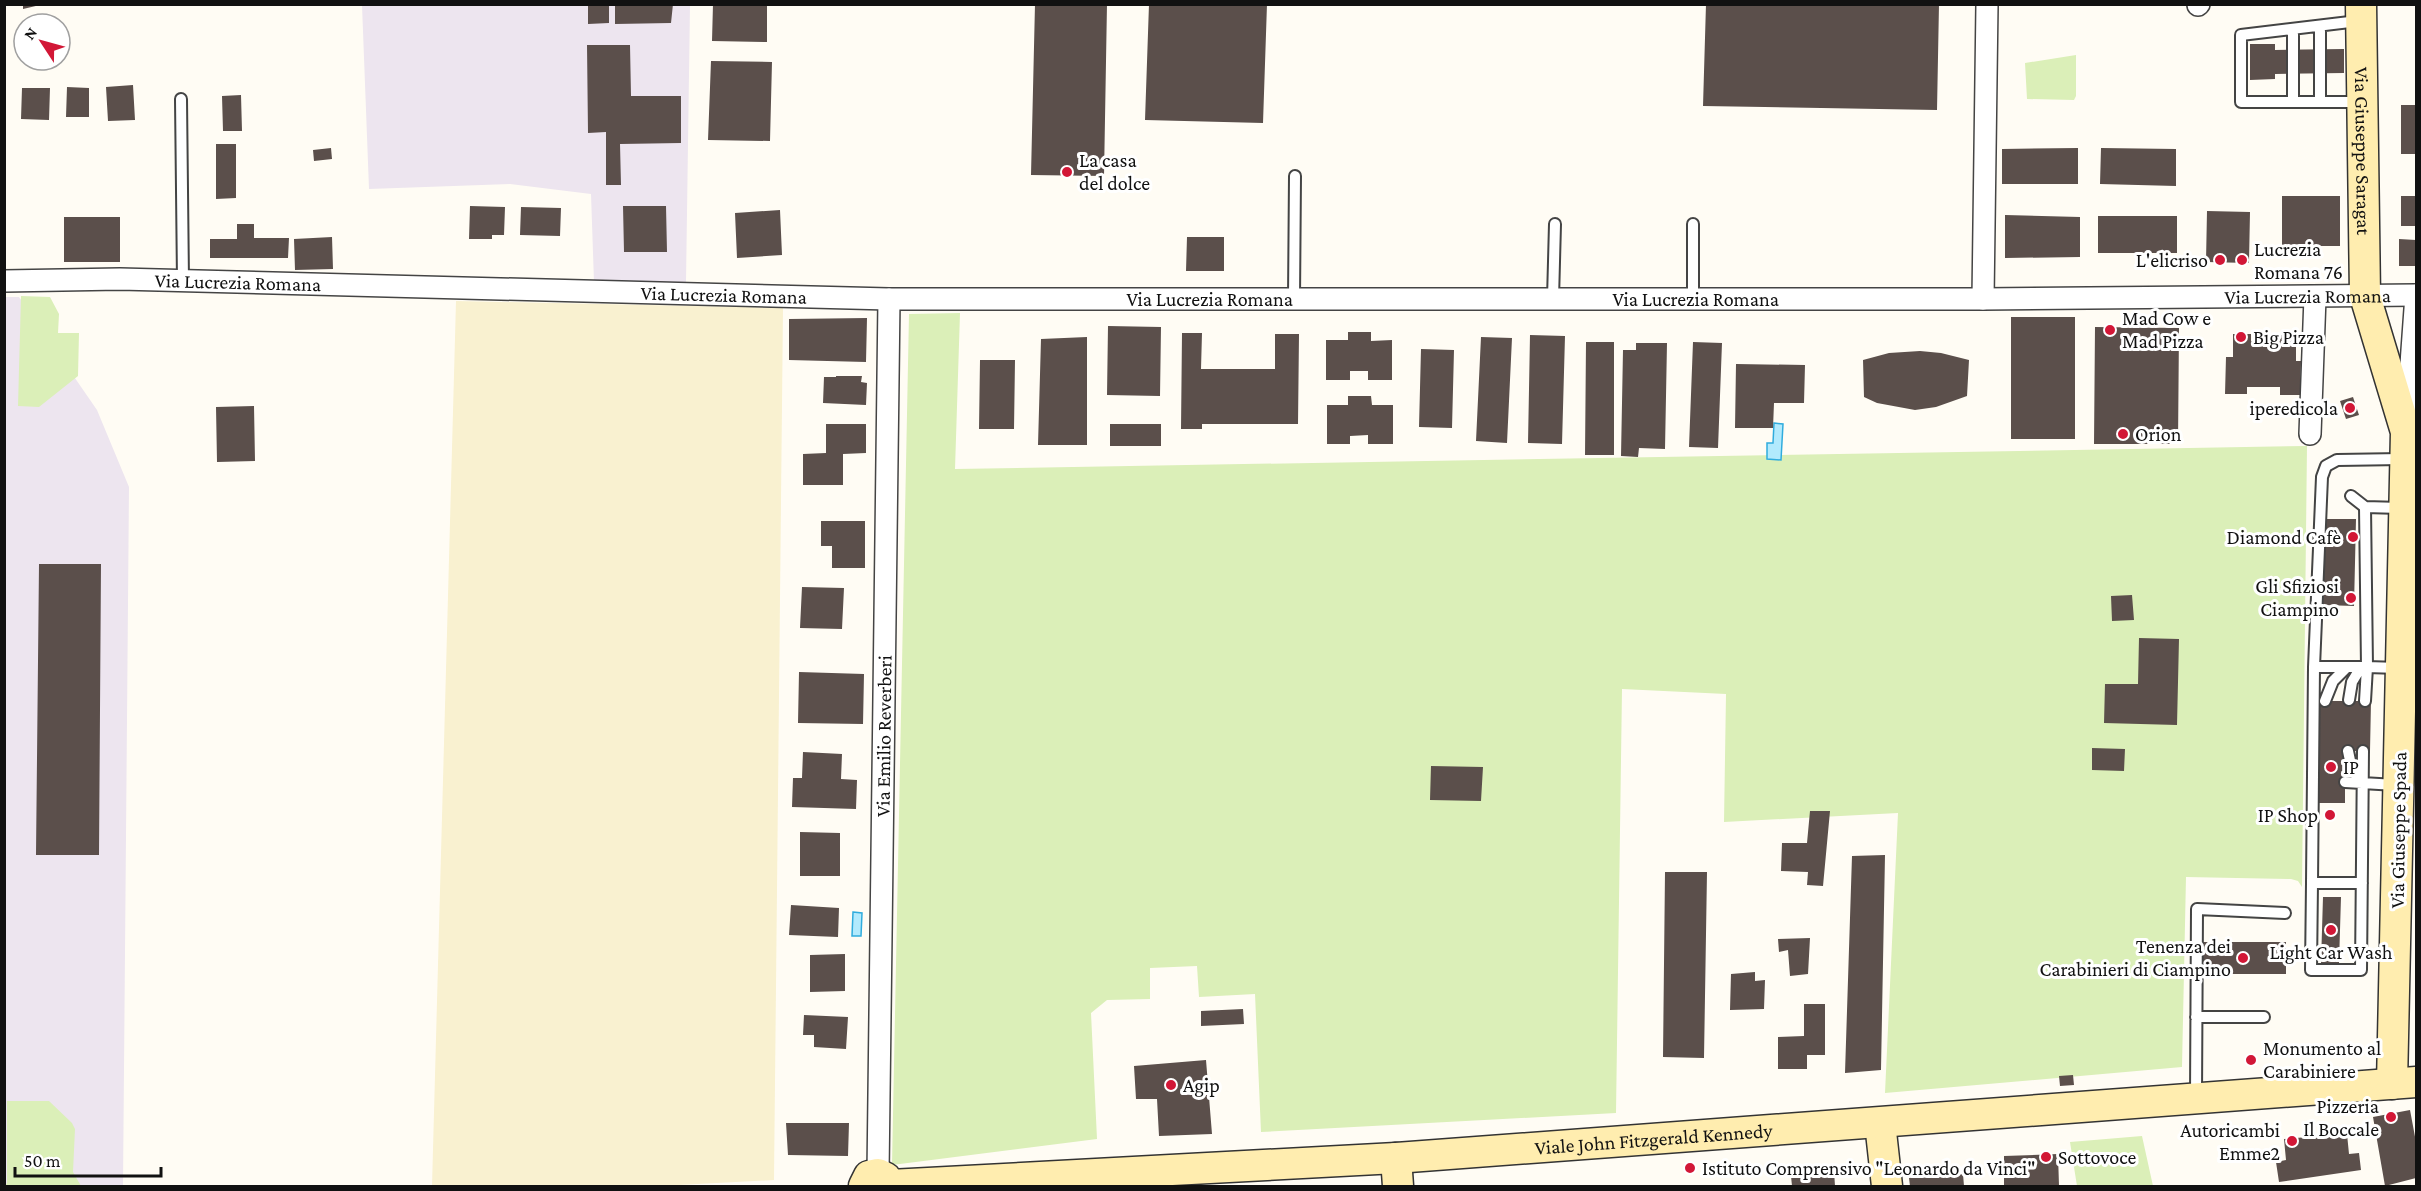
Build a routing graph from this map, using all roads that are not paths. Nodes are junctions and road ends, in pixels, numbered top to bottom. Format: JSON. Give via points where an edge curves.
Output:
{"nodes":[{"id":1,"x":1987,"y":4,"type":"edge"},
{"id":2,"x":2361,"y":12,"type":"edge"},
{"id":3,"x":2320,"y":26,"type":"junction"},
{"id":4,"x":2293,"y":30,"type":"junction"},
{"id":5,"x":182,"y":99,"type":"dead end"},
{"id":6,"x":2293,"y":102,"type":"junction"},
{"id":7,"x":2320,"y":102,"type":"junction"},
{"id":8,"x":2362,"y":102,"type":"junction"},
{"id":9,"x":1295,"y":176,"type":"dead end"},
{"id":10,"x":1556,"y":224,"type":"dead end"},
{"id":11,"x":1693,"y":224,"type":"dead end"},
{"id":12,"x":4,"y":280,"type":"edge"},
{"id":13,"x":183,"y":281,"type":"junction"},
{"id":14,"x":2416,"y":295,"type":"edge"},
{"id":15,"x":2365,"y":296,"type":"junction"},
{"id":16,"x":2315,"y":297,"type":"junction"},
{"id":17,"x":890,"y":299,"type":"junction"},
{"id":18,"x":1294,"y":299,"type":"junction"},
{"id":19,"x":1553,"y":299,"type":"junction"},
{"id":20,"x":1693,"y":299,"type":"junction"},
{"id":21,"x":1983,"y":299,"type":"junction"},
{"id":22,"x":2310,"y":434,"type":"dead end"},
{"id":23,"x":2406,"y":446,"type":"junction"},
{"id":24,"x":2351,"y":496,"type":"dead end"},
{"id":25,"x":2365,"y":507,"type":"junction"},
{"id":26,"x":2404,"y":508,"type":"junction"},
{"id":27,"x":2347,"y":667,"type":"junction"},
{"id":28,"x":2364,"y":667,"type":"junction"},
{"id":29,"x":2314,"y":668,"type":"junction"},
{"id":30,"x":2401,"y":668,"type":"junction"},
{"id":31,"x":2349,"y":700,"type":"dead end"},
{"id":32,"x":2365,"y":700,"type":"dead end"},
{"id":33,"x":2325,"y":701,"type":"dead end"},
{"id":34,"x":2348,"y":751,"type":"dead end"},
{"id":35,"x":2363,"y":751,"type":"dead end"},
{"id":36,"x":2345,"y":782,"type":"dead end"},
{"id":37,"x":2363,"y":783,"type":"junction"},
{"id":38,"x":2398,"y":785,"type":"junction"},
{"id":39,"x":2312,"y":883,"type":"junction"},
{"id":40,"x":2362,"y":883,"type":"junction"},
{"id":41,"x":2285,"y":913,"type":"dead end"},
{"id":42,"x":2196,"y":1017,"type":"junction"},
{"id":43,"x":2264,"y":1017,"type":"dead end"},
{"id":44,"x":2404,"y":1083,"type":"edge"},
{"id":45,"x":2196,"y":1100,"type":"junction"},
{"id":46,"x":1880,"y":1123,"type":"junction"},
{"id":47,"x":1397,"y":1172,"type":"edge"},
{"id":48,"x":880,"y":1183,"type":"edge"},
{"id":49,"x":1887,"y":1186,"type":"edge"}],
"edges":[{"from":1,"to":21,"type":"street"},
{"from":2,"to":3,"type":"lane"},
{"from":2,"to":8,"type":"street","name":"Via Giuseppe Saragat"},
{"from":3,"to":4,"type":"lane"},
{"from":3,"to":7,"type":"lane"},
{"from":4,"to":6,"type":"lane"},
{"from":4,"to":6,"type":"lane","via":[[2241,35],[2241,102]]},
{"from":5,"to":13,"type":"lane"},
{"from":6,"to":7,"type":"lane"},
{"from":7,"to":8,"type":"lane"},
{"from":8,"to":15,"type":"street","name":"Via Giuseppe Saragat"},
{"from":9,"to":18,"type":"lane"},
{"from":10,"to":19,"type":"lane"},
{"from":11,"to":20,"type":"lane"},
{"from":12,"to":13,"type":"street","name":"Via Lucrezia Romana"},
{"from":13,"to":17,"type":"street","name":"Via Lucrezia Romana"},
{"from":14,"to":15,"type":"street","name":"Via Lucrezia Romana"},
{"from":14,"to":23,"type":"street","name":"Via Giuseppe Spada"},
{"from":15,"to":16,"type":"street","name":"Via Lucrezia Romana"},
{"from":15,"to":23,"type":"street","name":"Via Giuseppe Spada"},
{"from":16,"to":21,"type":"street","name":"Via Lucrezia Romana"},
{"from":16,"to":22,"type":"street"},
{"from":17,"to":18,"type":"street","name":"Via Lucrezia Romana"},
{"from":17,"to":48,"type":"street","name":"Via Emilio Reverberi"},
{"from":18,"to":19,"type":"street","name":"Via Lucrezia Romana"},
{"from":19,"to":20,"type":"street","name":"Via Lucrezia Romana"},
{"from":20,"to":21,"type":"street","name":"Via Lucrezia Romana"},
{"from":23,"to":26,"type":"street","name":"Via Giuseppe Spada"},
{"from":23,"to":29,"type":"lane","via":[[2337,460],[2323,471]]},
{"from":24,"to":25,"type":"lane"},
{"from":25,"to":26,"type":"lane"},
{"from":25,"to":28,"type":"lane"},
{"from":26,"to":30,"type":"street","name":"Via Giuseppe Spada"},
{"from":27,"to":28,"type":"lane"},
{"from":27,"to":29,"type":"lane"},
{"from":27,"to":33,"type":"lane","via":[[2333,681]]},
{"from":28,"to":30,"type":"lane"},
{"from":28,"to":31,"type":"lane","via":[[2352,682]]},
{"from":28,"to":32,"type":"lane"},
{"from":29,"to":39,"type":"lane"},
{"from":30,"to":38,"type":"street","name":"Via Giuseppe Spada"},
{"from":34,"to":37,"type":"lane","via":[[2352,770]]},
{"from":35,"to":37,"type":"lane"},
{"from":36,"to":37,"type":"lane"},
{"from":37,"to":38,"type":"lane"},
{"from":37,"to":40,"type":"lane"},
{"from":38,"to":44,"type":"street","name":"Via Giuseppe Spada"},
{"from":39,"to":40,"type":"lane"},
{"from":39,"to":40,"type":"lane","via":[[2311,970],[2361,970]]},
{"from":41,"to":42,"type":"lane","via":[[2197,909]]},
{"from":42,"to":43,"type":"lane"},
{"from":42,"to":45,"type":"lane"},
{"from":44,"to":45,"type":"street","name":"Viale John Fitzgerald Kennedy"},
{"from":45,"to":46,"type":"street","name":"Viale John Fitzgerald Kennedy"},
{"from":46,"to":47,"type":"street","name":"Viale John Fitzgerald Kennedy"},
{"from":46,"to":49,"type":"street"},
{"from":47,"to":48,"type":"street","name":"Viale John Fitzgerald Kennedy"}]}
